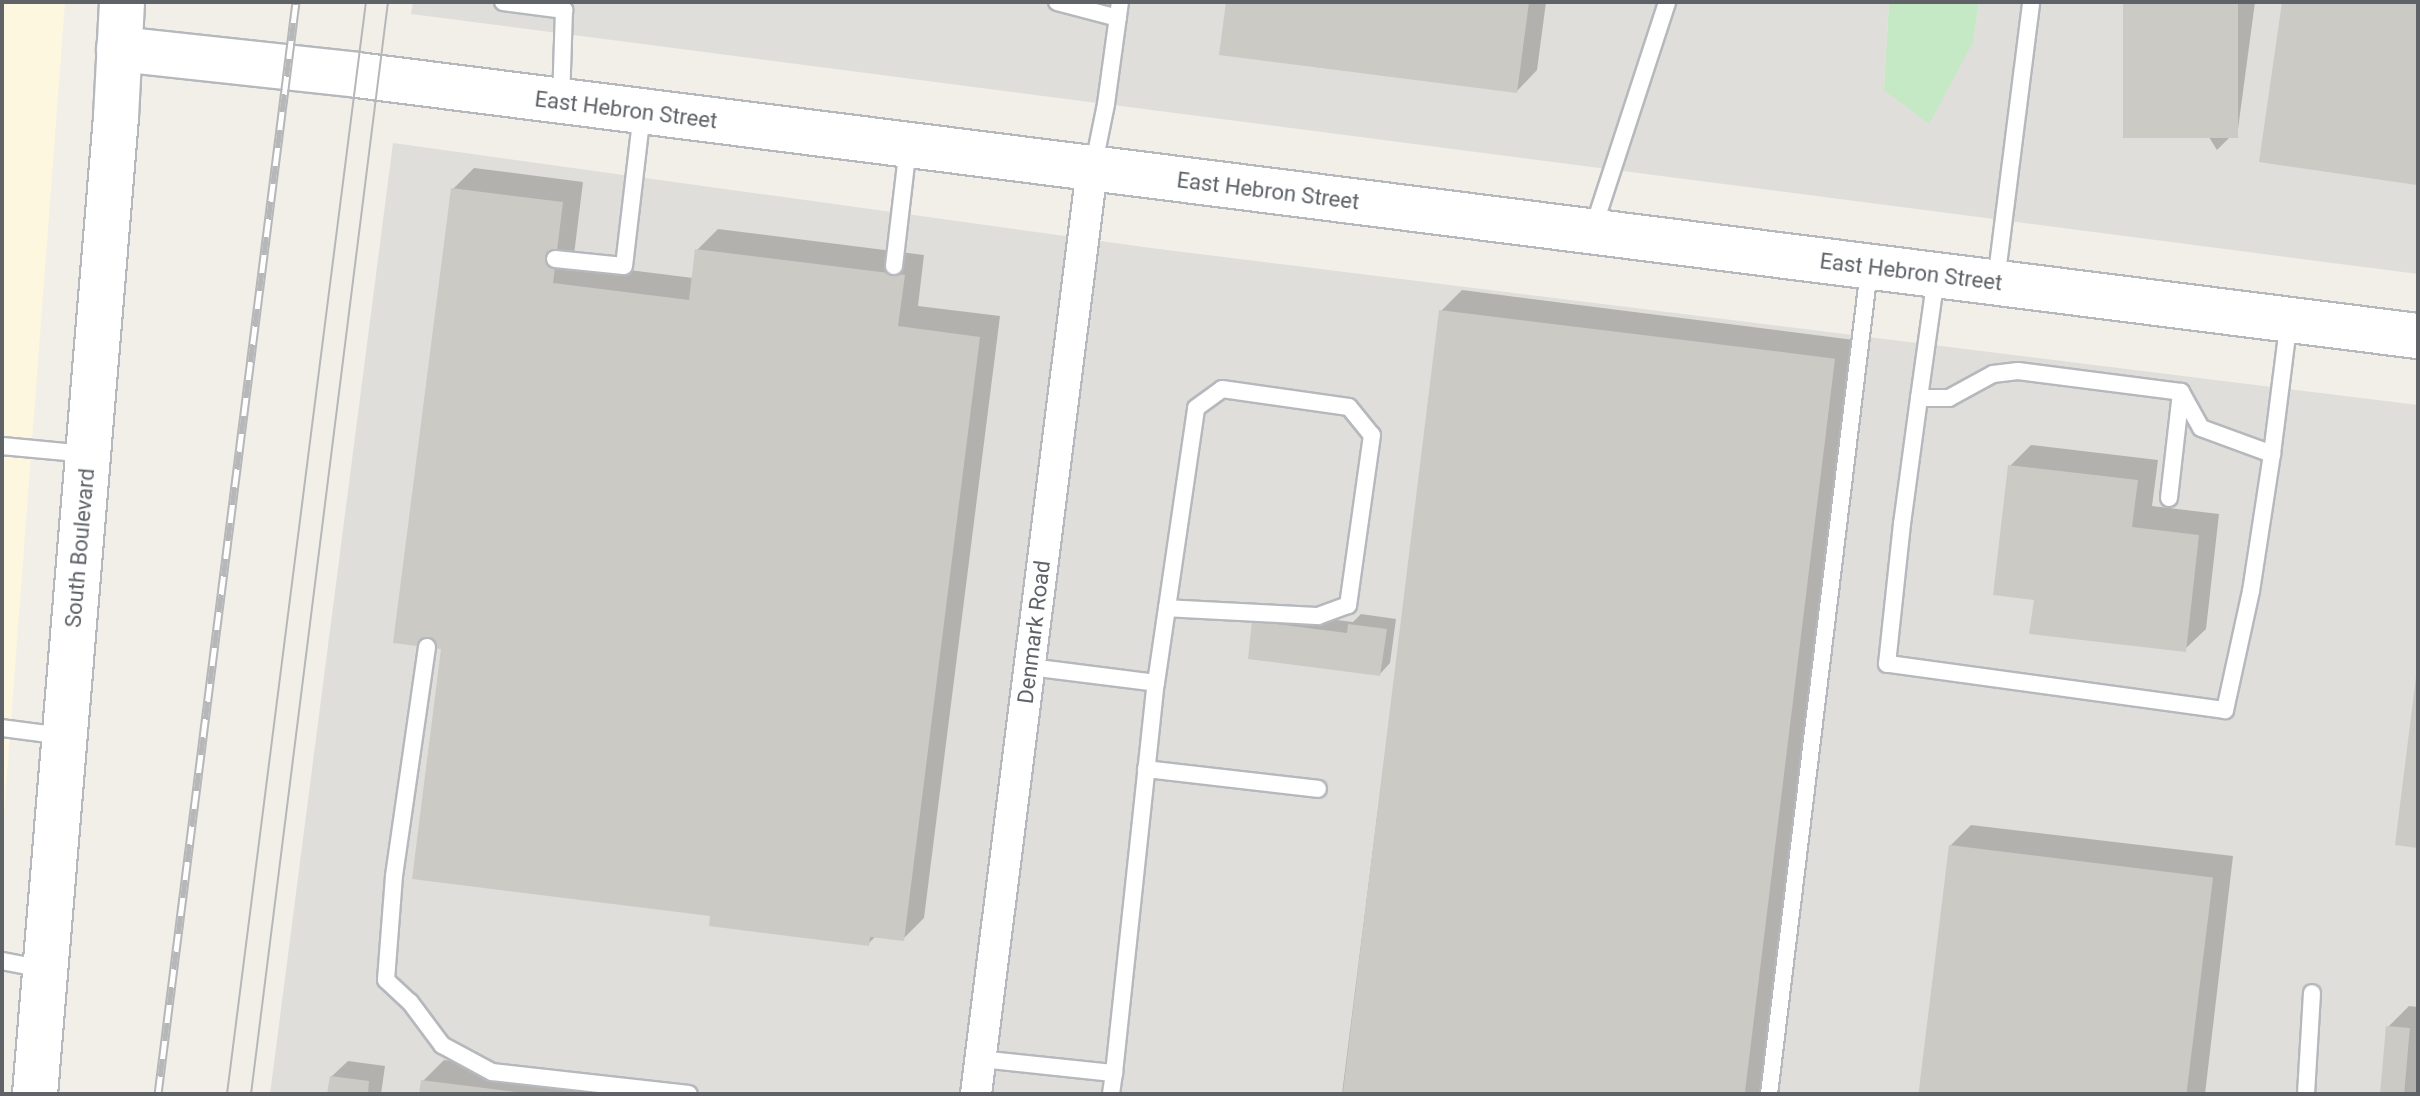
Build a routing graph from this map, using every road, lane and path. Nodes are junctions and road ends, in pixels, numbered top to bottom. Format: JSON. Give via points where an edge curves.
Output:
{"nodes":[{"id":1,"x":122,"y":2,"type":"edge"},
{"id":2,"x":503,"y":2,"type":"edge"},
{"id":3,"x":1057,"y":2,"type":"edge"},
{"id":4,"x":1667,"y":2,"type":"edge"},
{"id":5,"x":2031,"y":2,"type":"edge"},
{"id":6,"x":1119,"y":10,"type":"edge"},
{"id":7,"x":119,"y":49,"type":"junction"},
{"id":8,"x":561,"y":102,"type":"junction"},
{"id":9,"x":642,"y":111,"type":"junction"},
{"id":10,"x":908,"y":146,"type":"junction"},
{"id":11,"x":1092,"y":169,"type":"junction"},
{"id":12,"x":1592,"y":232,"type":"junction"},
{"id":13,"x":555,"y":259,"type":"dead end"},
{"id":14,"x":894,"y":266,"type":"dead end"},
{"id":15,"x":1870,"y":267,"type":"junction"},
{"id":16,"x":1936,"y":275,"type":"junction"},
{"id":17,"x":1996,"y":282,"type":"junction"},
{"id":18,"x":2289,"y":319,"type":"junction"},
{"id":19,"x":2418,"y":336,"type":"edge"},
{"id":20,"x":2181,"y":392,"type":"junction"},
{"id":21,"x":1919,"y":398,"type":"junction"},
{"id":22,"x":2,"y":446,"type":"edge"},
{"id":23,"x":88,"y":454,"type":"junction"},
{"id":24,"x":2272,"y":454,"type":"junction"},
{"id":25,"x":2169,"y":498,"type":"dead end"},
{"id":26,"x":1167,"y":608,"type":"junction"},
{"id":27,"x":427,"y":647,"type":"dead end"},
{"id":28,"x":1030,"y":667,"type":"junction"},
{"id":29,"x":1156,"y":683,"type":"junction"},
{"id":30,"x":2,"y":728,"type":"edge"},
{"id":31,"x":64,"y":736,"type":"junction"},
{"id":32,"x":1146,"y":769,"type":"junction"},
{"id":33,"x":1318,"y":789,"type":"dead end"},
{"id":34,"x":2,"y":961,"type":"edge"},
{"id":35,"x":45,"y":969,"type":"junction"},
{"id":36,"x":2312,"y":993,"type":"dead end"},
{"id":37,"x":980,"y":1059,"type":"junction"},
{"id":38,"x":1114,"y":1073,"type":"junction"},
{"id":39,"x":35,"y":1094,"type":"edge"},
{"id":40,"x":689,"y":1094,"type":"edge"},
{"id":41,"x":976,"y":1094,"type":"edge"},
{"id":42,"x":1111,"y":1094,"type":"edge"},
{"id":43,"x":1769,"y":1094,"type":"edge"},
{"id":44,"x":2306,"y":1094,"type":"edge"}],
"edges":[{"from":1,"to":7,"type":"street","name":"South Boulevard"},
{"from":2,"to":8,"type":"lane","via":[[564,10]]},
{"from":3,"to":6,"type":"lane"},
{"from":4,"to":12,"type":"lane"},
{"from":5,"to":17,"type":"lane"},
{"from":6,"to":11,"type":"lane"},
{"from":7,"to":8,"type":"street","name":"East Hebron Street"},
{"from":7,"to":23,"type":"street","name":"South Boulevard"},
{"from":8,"to":9,"type":"street","name":"East Hebron Street"},
{"from":9,"to":10,"type":"street","name":"East Hebron Street"},
{"from":9,"to":13,"type":"lane","via":[[624,266]]},
{"from":10,"to":11,"type":"street","name":"East Hebron Street"},
{"from":10,"to":14,"type":"lane"},
{"from":11,"to":12,"type":"street","name":"East Hebron Street"},
{"from":11,"to":28,"type":"street","name":"Denmark Road"},
{"from":12,"to":15,"type":"street","name":"East Hebron Street"},
{"from":15,"to":16,"type":"street","name":"East Hebron Street"},
{"from":15,"to":43,"type":"lane"},
{"from":16,"to":17,"type":"street","name":"East Hebron Street"},
{"from":16,"to":21,"type":"lane"},
{"from":17,"to":18,"type":"street","name":"East Hebron Street"},
{"from":18,"to":19,"type":"street","name":"East Hebron Street"},
{"from":18,"to":24,"type":"lane"},
{"from":20,"to":21,"type":"lane","via":[[2018,371],[1993,374],[1949,398]]},
{"from":20,"to":24,"type":"lane","via":[[2201,428]]},
{"from":20,"to":25,"type":"lane"},
{"from":21,"to":24,"type":"lane","via":[[1887,664],[2225,710],[2251,591]]},
{"from":22,"to":23,"type":"lane"},
{"from":23,"to":31,"type":"street","name":"South Boulevard"},
{"from":26,"to":26,"type":"lane","via":[[1196,408],[1222,389],[1349,407],[1372,435],[1348,605],[1318,616]]},
{"from":26,"to":29,"type":"lane"},
{"from":27,"to":40,"type":"lane","via":[[394,876],[386,980],[442,1045],[492,1072]]},
{"from":28,"to":29,"type":"lane"},
{"from":28,"to":37,"type":"street","name":"Denmark Road"},
{"from":29,"to":32,"type":"lane"},
{"from":30,"to":31,"type":"lane"},
{"from":31,"to":35,"type":"street","name":"South Boulevard"},
{"from":32,"to":33,"type":"lane"},
{"from":32,"to":38,"type":"lane"},
{"from":34,"to":35,"type":"lane"},
{"from":35,"to":39,"type":"street","name":"South Boulevard"},
{"from":36,"to":44,"type":"lane"},
{"from":37,"to":38,"type":"lane"},
{"from":37,"to":41,"type":"street","name":"Denmark Road"},
{"from":38,"to":42,"type":"lane"}]}
